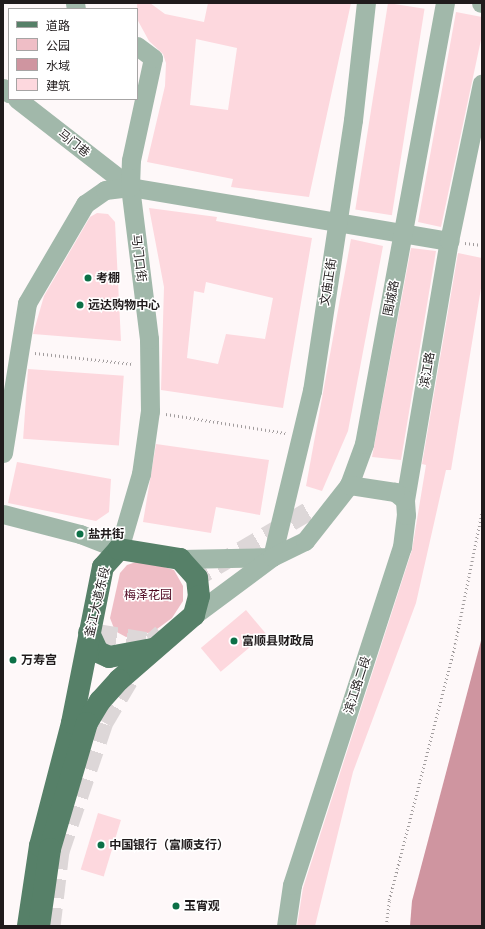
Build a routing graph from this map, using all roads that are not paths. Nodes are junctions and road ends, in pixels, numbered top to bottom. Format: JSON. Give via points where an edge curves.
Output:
{"nodes":[{"id":1,"x":366,"y":3,"type":"edge"},
{"id":2,"x":445,"y":3,"type":"edge"},
{"id":3,"x":138,"y":47,"type":"edge"},
{"id":4,"x":482,"y":83,"type":"edge"},
{"id":5,"x":18,"y":100,"type":"edge"},
{"id":6,"x":130,"y":187,"type":"junction"},
{"id":7,"x":337,"y":224,"type":"junction"},
{"id":8,"x":404,"y":234,"type":"junction"},
{"id":9,"x":449,"y":241,"type":"junction"},
{"id":10,"x":3,"y":453,"type":"edge"},
{"id":11,"x":350,"y":485,"type":"junction"},
{"id":12,"x":405,"y":500,"type":"junction"},
{"id":13,"x":3,"y":514,"type":"edge"},
{"id":14,"x":119,"y":549,"type":"junction"},
{"id":15,"x":272,"y":557,"type":"junction"},
{"id":16,"x":180,"y":558,"type":"junction"},
{"id":17,"x":194,"y":615,"type":"junction"},
{"id":18,"x":89,"y":633,"type":"junction"},
{"id":19,"x":159,"y":646,"type":"junction"},
{"id":20,"x":28,"y":926,"type":"edge"},
{"id":21,"x":39,"y":926,"type":"edge"},
{"id":22,"x":286,"y":926,"type":"edge"}],
"edges":[{"from":1,"to":7,"type":"street","name":"文庙正街"},
{"from":2,"to":8,"type":"street","name":"围城路"},
{"from":3,"to":6,"type":"street","name":"马门口街","via":[[153,58],[131,160]]},
{"from":4,"to":9,"type":"street","name":"滨江路"},
{"from":5,"to":6,"type":"street","name":"马门巷"},
{"from":6,"to":7,"type":"street"},
{"from":6,"to":10,"type":"street","via":[[105,190],[85,204],[27,303]]},
{"from":6,"to":14,"type":"street","name":"马门口街","via":[[149,366],[150,411],[141,474]]},
{"from":7,"to":8,"type":"street"},
{"from":7,"to":15,"type":"street","name":"文庙正街","via":[[302,435]]},
{"from":8,"to":9,"type":"street"},
{"from":8,"to":11,"type":"street","name":"围城路","via":[[364,444]]},
{"from":9,"to":12,"type":"street","name":"滨江路"},
{"from":11,"to":12,"type":"street","via":[[395,492]]},
{"from":11,"to":15,"type":"street","name":"围城路","via":[[305,541]]},
{"from":12,"to":22,"type":"street","name":"滨江路二段","via":[[402,547],[292,885]]},
{"from":13,"to":14,"type":"street","via":[[80,534]]},
{"from":14,"to":16,"type":"main road"},
{"from":14,"to":18,"type":"main road","name":"釜江大道东段","via":[[103,568]]},
{"from":15,"to":16,"type":"street"},
{"from":15,"to":17,"type":"street"},
{"from":16,"to":17,"type":"main road","via":[[197,578],[199,596]]},
{"from":17,"to":19,"type":"main road"},
{"from":18,"to":19,"type":"main road","via":[[98,652],[109,657]]},
{"from":18,"to":20,"type":"main road","name":"釜江大道东段","via":[[72,723],[40,846]]},
{"from":19,"to":21,"type":"main road","via":[[100,701],[88,723],[50,849]]}]}
